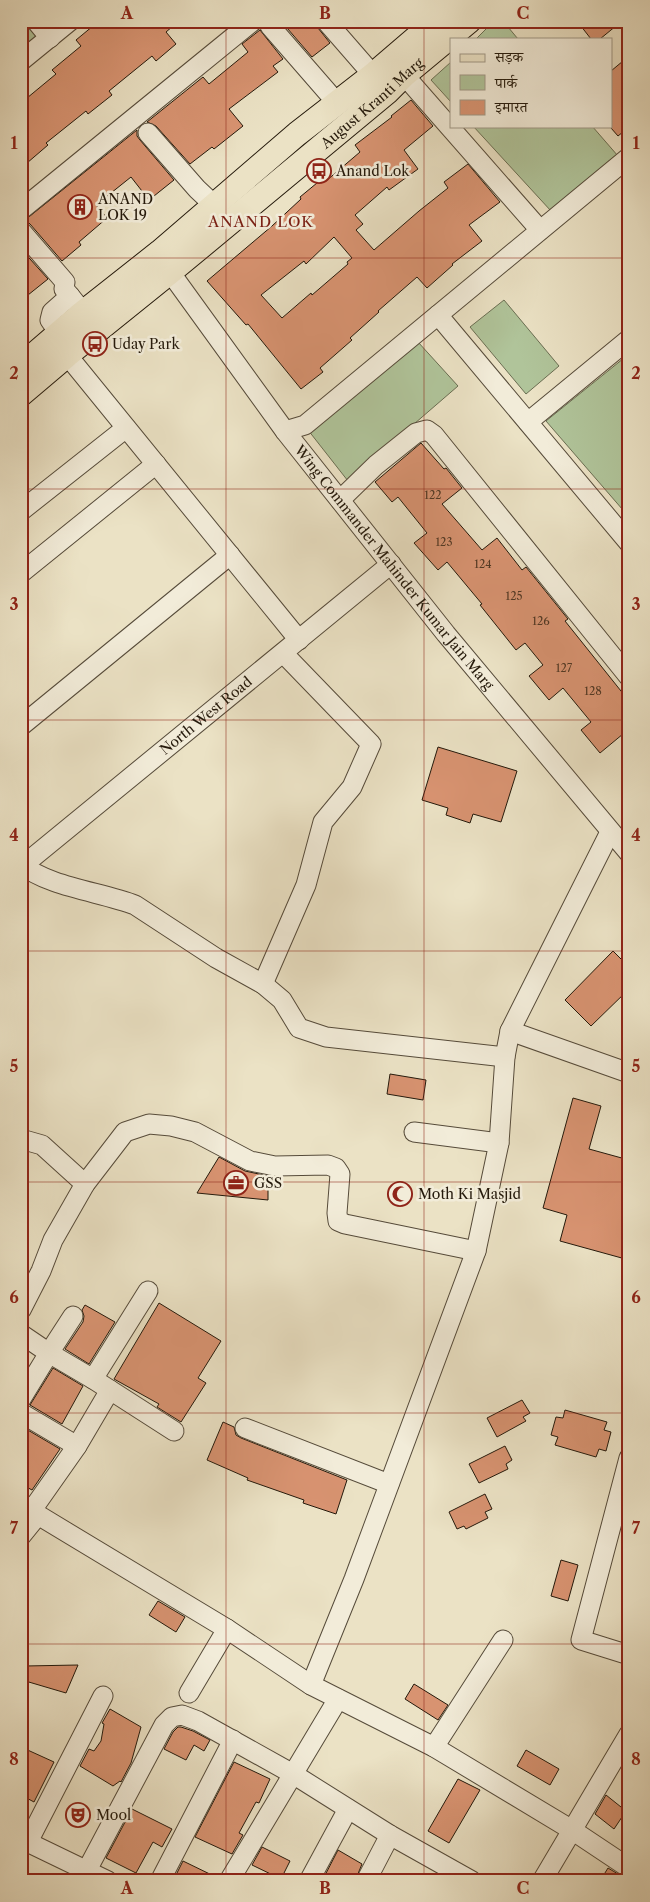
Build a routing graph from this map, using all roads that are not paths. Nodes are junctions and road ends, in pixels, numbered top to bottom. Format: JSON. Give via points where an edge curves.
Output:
{"nodes":[{"id":1,"x":36,"y":21,"type":"edge"},
{"id":2,"x":70,"y":21,"type":"edge"},
{"id":3,"x":326,"y":21,"type":"edge"},
{"id":4,"x":436,"y":21,"type":"edge"},
{"id":5,"x":469,"y":21,"type":"edge"},
{"id":6,"x":262,"y":24,"type":"edge"},
{"id":7,"x":50,"y":38,"type":"junction"},
{"id":8,"x":21,"y":61,"type":"edge"},
{"id":9,"x":373,"y":75,"type":"junction"},
{"id":10,"x":404,"y":75,"type":"junction"},
{"id":11,"x":337,"y":103,"type":"junction"},
{"id":12,"x":450,"y":127,"type":"edge"},
{"id":13,"x":451,"y":128,"type":"edge"},
{"id":14,"x":148,"y":133,"type":"dead end"},
{"id":15,"x":629,"y":157,"type":"edge"},
{"id":16,"x":214,"y":205,"type":"junction"},
{"id":17,"x":21,"y":210,"type":"edge"},
{"id":18,"x":540,"y":230,"type":"junction"},
{"id":19,"x":21,"y":231,"type":"edge"},
{"id":20,"x":162,"y":264,"type":"junction"},
{"id":21,"x":72,"y":299,"type":"junction"},
{"id":22,"x":438,"y":315,"type":"junction"},
{"id":23,"x":59,"y":333,"type":"junction"},
{"id":24,"x":629,"y":339,"type":"edge"},
{"id":25,"x":21,"y":366,"type":"edge"},
{"id":26,"x":21,"y":394,"type":"edge"},
{"id":27,"x":528,"y":422,"type":"junction"},
{"id":28,"x":126,"y":428,"type":"junction"},
{"id":29,"x":285,"y":431,"type":"junction"},
{"id":30,"x":156,"y":464,"type":"junction"},
{"id":31,"x":340,"y":500,"type":"junction"},
{"id":32,"x":21,"y":511,"type":"edge"},
{"id":33,"x":629,"y":543,"type":"edge"},
{"id":34,"x":230,"y":555,"type":"junction"},
{"id":35,"x":391,"y":564,"type":"junction"},
{"id":36,"x":21,"y":573,"type":"edge"},
{"id":37,"x":299,"y":640,"type":"junction"},
{"id":38,"x":283,"y":653,"type":"junction"},
{"id":39,"x":629,"y":678,"type":"edge"},
{"id":40,"x":21,"y":726,"type":"edge"},
{"id":41,"x":610,"y":832,"type":"junction"},
{"id":42,"x":629,"y":853,"type":"edge"},
{"id":43,"x":22,"y":866,"type":"edge"},
{"id":44,"x":263,"y":984,"type":"junction"},
{"id":45,"x":510,"y":1031,"type":"junction"},
{"id":46,"x":505,"y":1057,"type":"junction"},
{"id":47,"x":629,"y":1073,"type":"edge"},
{"id":48,"x":414,"y":1132,"type":"dead end"},
{"id":49,"x":21,"y":1139,"type":"edge"},
{"id":50,"x":499,"y":1143,"type":"junction"},
{"id":51,"x":85,"y":1184,"type":"junction"},
{"id":52,"x":476,"y":1251,"type":"junction"},
{"id":53,"x":148,"y":1291,"type":"dead end"},
{"id":54,"x":21,"y":1310,"type":"edge"},
{"id":55,"x":73,"y":1316,"type":"dead end"},
{"id":56,"x":21,"y":1334,"type":"edge"},
{"id":57,"x":48,"y":1353,"type":"junction"},
{"id":58,"x":93,"y":1379,"type":"junction"},
{"id":59,"x":110,"y":1390,"type":"junction"},
{"id":60,"x":21,"y":1398,"type":"edge"},
{"id":61,"x":21,"y":1413,"type":"edge"},
{"id":62,"x":245,"y":1428,"type":"dead end"},
{"id":63,"x":174,"y":1431,"type":"dead end"},
{"id":64,"x":77,"y":1446,"type":"junction"},
{"id":65,"x":629,"y":1458,"type":"edge"},
{"id":66,"x":626,"y":1482,"type":"edge"},
{"id":67,"x":390,"y":1484,"type":"junction"},
{"id":68,"x":30,"y":1509,"type":"edge"},
{"id":69,"x":21,"y":1536,"type":"edge"},
{"id":70,"x":227,"y":1630,"type":"junction"},
{"id":71,"x":503,"y":1640,"type":"dead end"},
{"id":72,"x":629,"y":1655,"type":"edge"},
{"id":73,"x":311,"y":1684,"type":"junction"},
{"id":74,"x":189,"y":1693,"type":"dead end"},
{"id":75,"x":103,"y":1696,"type":"dead end"},
{"id":76,"x":335,"y":1703,"type":"junction"},
{"id":77,"x":629,"y":1734,"type":"edge"},
{"id":78,"x":232,"y":1740,"type":"junction"},
{"id":79,"x":434,"y":1747,"type":"junction"},
{"id":80,"x":293,"y":1774,"type":"junction"},
{"id":81,"x":348,"y":1809,"type":"junction"},
{"id":82,"x":572,"y":1830,"type":"junction"},
{"id":83,"x":390,"y":1835,"type":"junction"},
{"id":84,"x":25,"y":1840,"type":"edge"},
{"id":85,"x":629,"y":1868,"type":"edge"},
{"id":86,"x":87,"y":1870,"type":"junction"},
{"id":87,"x":460,"y":1878,"type":"edge"},
{"id":88,"x":108,"y":1881,"type":"edge"},
{"id":89,"x":160,"y":1881,"type":"edge"},
{"id":90,"x":229,"y":1881,"type":"edge"},
{"id":91,"x":309,"y":1881,"type":"edge"},
{"id":92,"x":366,"y":1881,"type":"edge"},
{"id":93,"x":542,"y":1881,"type":"edge"}],
"edges":[{"from":1,"to":7,"type":"street"},
{"from":2,"to":7,"type":"street"},
{"from":3,"to":9,"type":"street"},
{"from":4,"to":9,"type":"main road","name":"August Kranti Marg"},
{"from":5,"to":10,"type":"main road","name":"August Kranti Marg"},
{"from":6,"to":11,"type":"street"},
{"from":6,"to":17,"type":"street"},
{"from":7,"to":8,"type":"street"},
{"from":9,"to":11,"type":"main road","name":"August Kranti Marg"},
{"from":10,"to":12,"type":"street"},
{"from":10,"to":20,"type":"main road","name":"August Kranti Marg","via":[[387,92]]},
{"from":11,"to":16,"type":"main road","name":"August Kranti Marg"},
{"from":13,"to":18,"type":"street"},
{"from":14,"to":16,"type":"street"},
{"from":15,"to":18,"type":"street"},
{"from":16,"to":20,"type":"main road","name":"August Kranti Marg"},
{"from":18,"to":22,"type":"street"},
{"from":19,"to":21,"type":"street","via":[[65,282]]},
{"from":20,"to":21,"type":"main road","name":"August Kranti Marg"},
{"from":20,"to":23,"type":"main road","name":"August Kranti Marg"},
{"from":20,"to":29,"type":"street","name":"Wing Commander Mahinder Kumar Jain Marg"},
{"from":21,"to":23,"type":"main road","name":"August Kranti Marg"},
{"from":22,"to":27,"type":"street"},
{"from":22,"to":29,"type":"street","via":[[305,425]]},
{"from":23,"to":25,"type":"main road","name":"August Kranti Marg"},
{"from":23,"to":26,"type":"main road","name":"August Kranti Marg"},
{"from":23,"to":28,"type":"street"},
{"from":24,"to":27,"type":"street"},
{"from":27,"to":33,"type":"street"},
{"from":28,"to":30,"type":"street"},
{"from":28,"to":32,"type":"street"},
{"from":29,"to":31,"type":"street","name":"Wing Commander Mahinder Kumar Jain Marg"},
{"from":30,"to":34,"type":"street"},
{"from":30,"to":36,"type":"street"},
{"from":31,"to":35,"type":"street","name":"Wing Commander Mahinder Kumar Jain Marg"},
{"from":31,"to":39,"type":"street","via":[[376,465],[416,433],[426,430],[434,435]]},
{"from":34,"to":37,"type":"street"},
{"from":34,"to":40,"type":"street"},
{"from":35,"to":37,"type":"street","name":"North West Road"},
{"from":35,"to":41,"type":"street","name":"Wing Commander Mahinder Kumar Jain Marg"},
{"from":37,"to":38,"type":"street","name":"North West Road"},
{"from":38,"to":43,"type":"street","name":"North West Road"},
{"from":38,"to":44,"type":"street","via":[[371,744],[352,787],[323,822],[306,886]]},
{"from":41,"to":42,"type":"street","name":"Wing Commander Mahinder Kumar Jain Marg"},
{"from":41,"to":45,"type":"street"},
{"from":43,"to":44,"type":"street","via":[[63,884],[135,905],[216,958]]},
{"from":44,"to":46,"type":"street","via":[[282,1000],[299,1028],[326,1037]]},
{"from":45,"to":46,"type":"street"},
{"from":45,"to":47,"type":"street"},
{"from":46,"to":50,"type":"street"},
{"from":48,"to":50,"type":"street"},
{"from":49,"to":51,"type":"street","via":[[42,1145]]},
{"from":50,"to":52,"type":"street"},
{"from":51,"to":52,"type":"street","via":[[125,1132],[150,1124],[183,1128],[250,1161],[275,1166],[328,1165],[336,1168],[340,1174],[338,1221],[345,1224]]},
{"from":51,"to":54,"type":"street","via":[[53,1240]]},
{"from":52,"to":67,"type":"street"},
{"from":53,"to":58,"type":"street"},
{"from":55,"to":57,"type":"street"},
{"from":56,"to":57,"type":"street"},
{"from":57,"to":58,"type":"street"},
{"from":57,"to":60,"type":"street"},
{"from":58,"to":59,"type":"street"},
{"from":59,"to":63,"type":"street"},
{"from":59,"to":64,"type":"street"},
{"from":61,"to":64,"type":"street"},
{"from":62,"to":67,"type":"street"},
{"from":64,"to":68,"type":"street"},
{"from":65,"to":66,"type":"street"},
{"from":66,"to":72,"type":"street","via":[[581,1640]]},
{"from":67,"to":73,"type":"street"},
{"from":68,"to":69,"type":"street"},
{"from":68,"to":70,"type":"street"},
{"from":70,"to":73,"type":"street"},
{"from":70,"to":74,"type":"street"},
{"from":71,"to":79,"type":"street"},
{"from":73,"to":76,"type":"street"},
{"from":75,"to":84,"type":"street"},
{"from":76,"to":79,"type":"street"},
{"from":76,"to":80,"type":"street"},
{"from":77,"to":82,"type":"street"},
{"from":78,"to":80,"type":"street"},
{"from":78,"to":86,"type":"street","via":[[198,1721],[182,1715],[172,1717],[164,1725]]},
{"from":78,"to":89,"type":"street"},
{"from":79,"to":82,"type":"street"},
{"from":80,"to":81,"type":"street"},
{"from":80,"to":90,"type":"street"},
{"from":81,"to":83,"type":"street"},
{"from":81,"to":91,"type":"street"},
{"from":82,"to":85,"type":"street"},
{"from":82,"to":93,"type":"street"},
{"from":83,"to":87,"type":"street"},
{"from":83,"to":92,"type":"street"},
{"from":84,"to":86,"type":"street"},
{"from":86,"to":88,"type":"street"}]}
